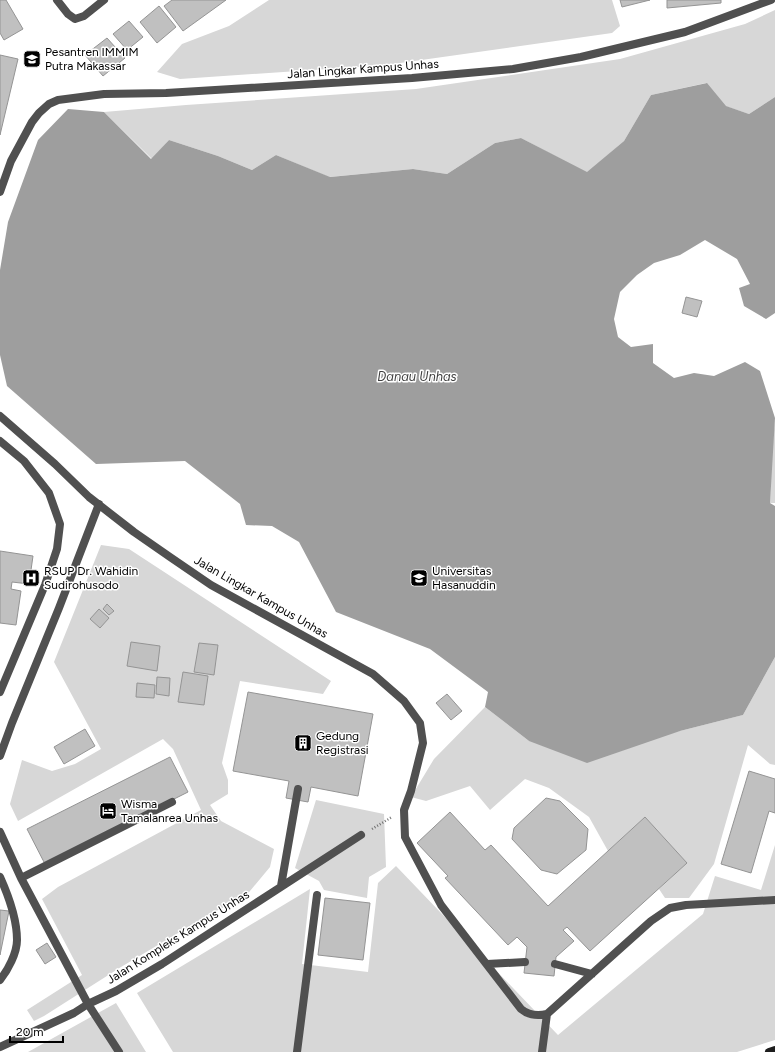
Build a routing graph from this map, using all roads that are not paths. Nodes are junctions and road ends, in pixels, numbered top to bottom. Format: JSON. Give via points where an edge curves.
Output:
{"nodes":[{"id":1,"x":57,"y":0,"type":"edge"},
{"id":2,"x":104,"y":0,"type":"edge"},
{"id":3,"x":771,"y":0,"type":"edge"},
{"id":4,"x":0,"y":192,"type":"edge"},
{"id":5,"x":0,"y":416,"type":"edge"},
{"id":6,"x":0,"y":441,"type":"edge"},
{"id":7,"x":100,"y":504,"type":"junction"},
{"id":8,"x":0,"y":692,"type":"edge"},
{"id":9,"x":0,"y":756,"type":"edge"},
{"id":10,"x":298,"y":789,"type":"dead end"},
{"id":11,"x":172,"y":802,"type":"dead end"},
{"id":12,"x":0,"y":832,"type":"edge"},
{"id":13,"x":361,"y":835,"type":"road end"},
{"id":14,"x":0,"y":878,"type":"edge"},
{"id":15,"x":21,"y":878,"type":"junction"},
{"id":16,"x":281,"y":886,"type":"junction"},
{"id":17,"x":317,"y":896,"type":"dead end"},
{"id":18,"x":775,"y":900,"type":"edge"},
{"id":19,"x":525,"y":962,"type":"dead end"},
{"id":20,"x":487,"y":964,"type":"junction"},
{"id":21,"x":555,"y":964,"type":"dead end"},
{"id":22,"x":592,"y":974,"type":"junction"},
{"id":23,"x":0,"y":980,"type":"edge"},
{"id":24,"x":88,"y":1004,"type":"junction"},
{"id":25,"x":547,"y":1014,"type":"junction"},
{"id":26,"x":0,"y":1047,"type":"edge"},
{"id":27,"x":775,"y":1050,"type":"edge"},
{"id":28,"x":118,"y":1052,"type":"edge"},
{"id":29,"x":297,"y":1052,"type":"edge"},
{"id":30,"x":542,"y":1052,"type":"edge"},
{"id":31,"x":769,"y":1052,"type":"edge"}],
"edges":[{"from":1,"to":2,"type":"lane","via":[[75,19],[84,16]]},
{"from":3,"to":4,"type":"lane","name":"Jalan Lingkar Kampus Unhas","via":[[686,32],[581,57],[513,69],[404,79],[166,93],[104,94],[58,100],[39,112],[32,122],[11,162]]},
{"from":5,"to":7,"type":"lane","name":"Jalan Lingkar Kampus Unhas"},
{"from":6,"to":8,"type":"lane","via":[[24,461],[49,493],[60,524],[57,548],[45,585]]},
{"from":7,"to":9,"type":"lane"},
{"from":7,"to":20,"type":"lane","name":"Jalan Lingkar Kampus Unhas","via":[[211,585],[373,674],[404,701],[420,723],[423,743],[404,810],[405,837],[441,905]]},
{"from":10,"to":16,"type":"lane"},
{"from":11,"to":15,"type":"lane"},
{"from":12,"to":15,"type":"lane"},
{"from":13,"to":16,"type":"lane","name":"Jalan Kompleks Kampus Unhas"},
{"from":14,"to":23,"type":"lane","via":[[12,909],[17,941],[12,958]]},
{"from":15,"to":24,"type":"lane"},
{"from":16,"to":24,"type":"lane","name":"Jalan Kompleks Kampus Unhas","via":[[162,964]]},
{"from":17,"to":29,"type":"lane"},
{"from":18,"to":22,"type":"lane","via":[[670,908],[650,921]]},
{"from":19,"to":20,"type":"lane"},
{"from":20,"to":25,"type":"lane","via":[[521,1009],[528,1014]]},
{"from":21,"to":22,"type":"lane"},
{"from":22,"to":25,"type":"lane"},
{"from":24,"to":26,"type":"lane","name":"Jalan Kompleks Kampus Unhas"},
{"from":24,"to":28,"type":"lane"},
{"from":25,"to":30,"type":"lane"},
{"from":27,"to":31,"type":"street"}]}
